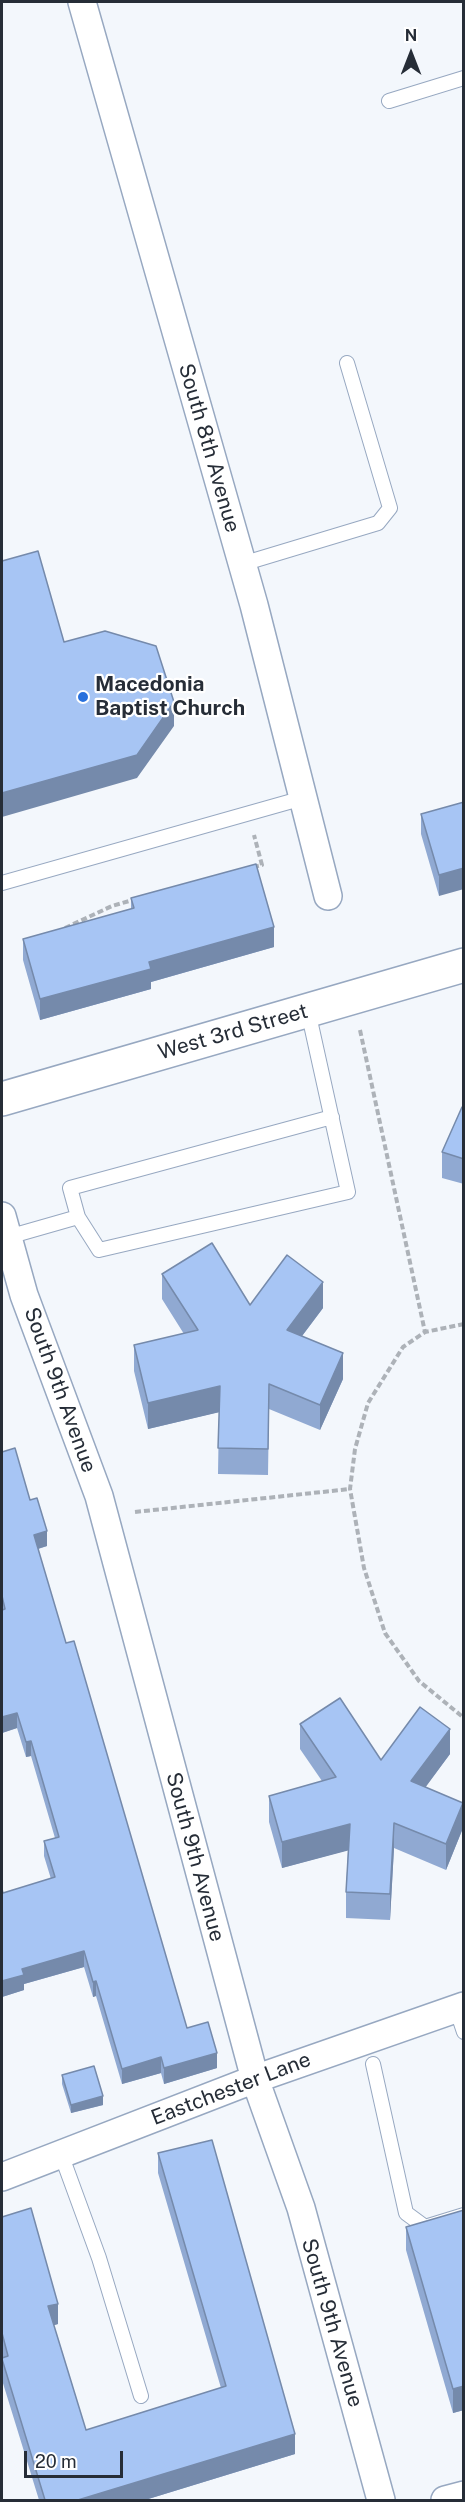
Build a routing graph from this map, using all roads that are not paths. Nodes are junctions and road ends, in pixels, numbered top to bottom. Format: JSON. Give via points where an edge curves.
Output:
{"nodes":[{"id":1,"x":82,"y":2,"type":"edge"},
{"id":2,"x":464,"y":78,"type":"edge"},
{"id":3,"x":389,"y":101,"type":"dead end"},
{"id":4,"x":347,"y":363,"type":"dead end"},
{"id":5,"x":242,"y":564,"type":"junction"},
{"id":6,"x":303,"y":798,"type":"junction"},
{"id":7,"x":2,"y":883,"type":"edge"},
{"id":8,"x":328,"y":896,"type":"dead end"},
{"id":9,"x":464,"y":965,"type":"edge"},
{"id":10,"x":308,"y":1011,"type":"junction"},
{"id":11,"x":2,"y":1099,"type":"edge"},
{"id":12,"x":332,"y":1117,"type":"junction"},
{"id":13,"x":78,"y":1217,"type":"junction"},
{"id":14,"x":5,"y":1226,"type":"edge"},
{"id":15,"x":461,"y":2015,"type":"edge"},
{"id":16,"x":373,"y":2064,"type":"dead end"},
{"id":17,"x":255,"y":2079,"type":"junction"},
{"id":18,"x":61,"y":2154,"type":"junction"},
{"id":19,"x":2,"y":2177,"type":"edge"},
{"id":20,"x":464,"y":2215,"type":"edge"},
{"id":21,"x":141,"y":2396,"type":"dead end"},
{"id":22,"x":464,"y":2495,"type":"edge"},
{"id":23,"x":381,"y":2500,"type":"edge"},
{"id":24,"x":446,"y":2500,"type":"edge"}],
"edges":[{"from":1,"to":5,"type":"street","name":"South 8th Avenue"},
{"from":2,"to":3,"type":"lane"},
{"from":4,"to":5,"type":"lane","via":[[390,508],[378,523]]},
{"from":5,"to":6,"type":"street","name":"South 8th Avenue"},
{"from":6,"to":7,"type":"lane"},
{"from":6,"to":8,"type":"street","name":"South 8th Avenue"},
{"from":9,"to":10,"type":"street","name":"West 3rd Street"},
{"from":10,"to":11,"type":"street","name":"West 3rd Street"},
{"from":10,"to":12,"type":"lane"},
{"from":12,"to":13,"type":"lane","via":[[70,1188]]},
{"from":12,"to":13,"type":"lane","via":[[348,1192],[99,1250]]},
{"from":13,"to":14,"type":"lane"},
{"from":14,"to":17,"type":"street","name":"South 9th Avenue","via":[[24,1295],[99,1496]]},
{"from":15,"to":17,"type":"street","name":"Eastchester Lane"},
{"from":16,"to":20,"type":"lane","via":[[406,2214],[425,2227]]},
{"from":17,"to":18,"type":"street","name":"Eastchester Lane"},
{"from":17,"to":23,"type":"street","name":"South 9th Avenue","via":[[301,2208]]},
{"from":18,"to":19,"type":"street","name":"Eastchester Lane"},
{"from":18,"to":21,"type":"lane","via":[[99,2258]]},
{"from":22,"to":24,"type":"street"}]}
